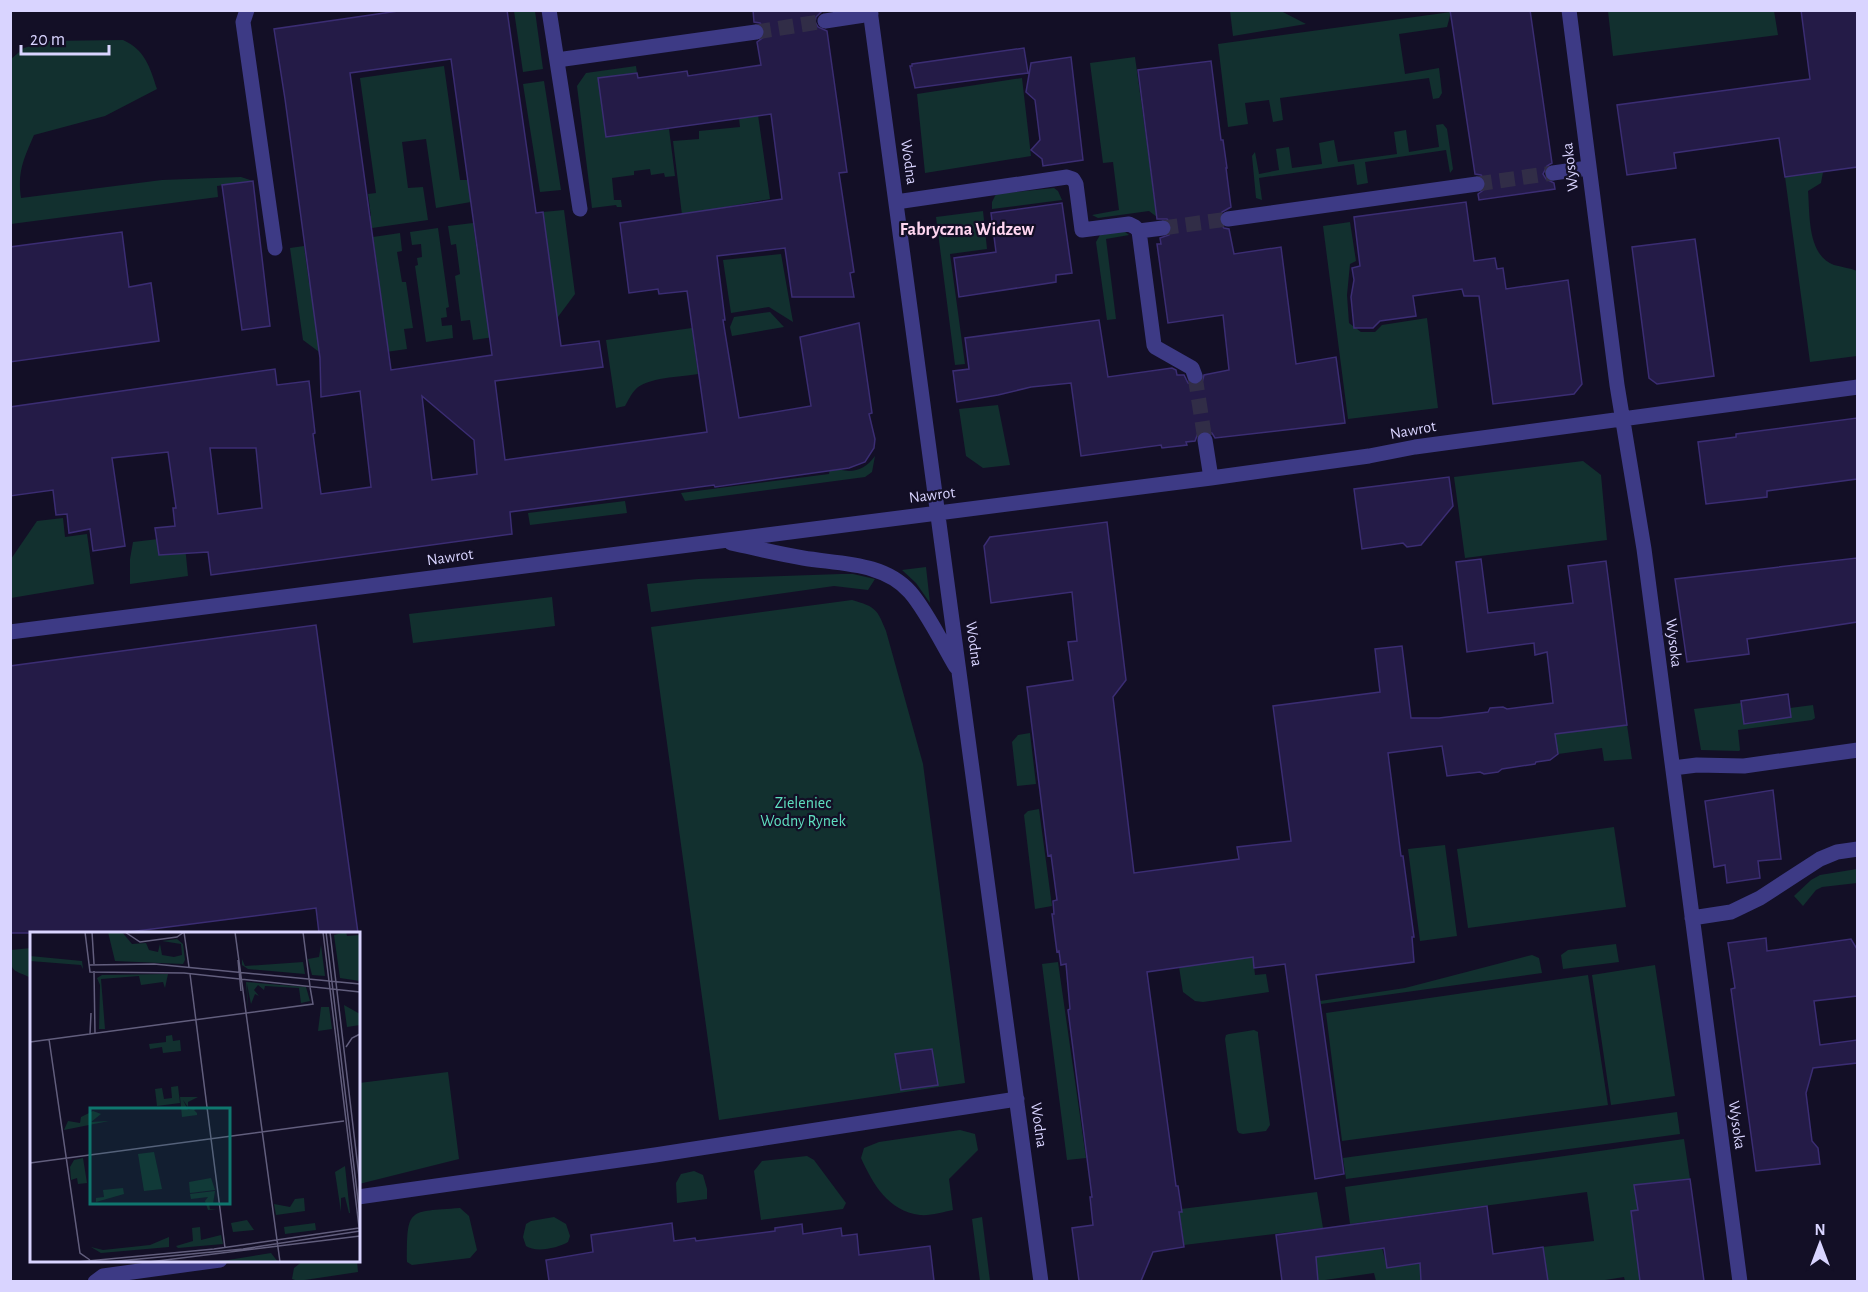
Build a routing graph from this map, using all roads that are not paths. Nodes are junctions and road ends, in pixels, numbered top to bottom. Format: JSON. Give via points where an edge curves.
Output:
{"nodes":[{"id":1,"x":246,"y":10,"type":"edge"},
{"id":2,"x":549,"y":10,"type":"edge"},
{"id":3,"x":1569,"y":10,"type":"edge"},
{"id":4,"x":871,"y":12,"type":"edge"},
{"id":5,"x":825,"y":21,"type":"tunnel mouth"},
{"id":6,"x":756,"y":32,"type":"tunnel mouth"},
{"id":7,"x":557,"y":60,"type":"junction"},
{"id":8,"x":1588,"y":168,"type":"junction"},
{"id":9,"x":1553,"y":173,"type":"tunnel mouth"},
{"id":10,"x":1476,"y":184,"type":"tunnel mouth"},
{"id":11,"x":896,"y":202,"type":"junction"},
{"id":12,"x":580,"y":209,"type":"dead end"},
{"id":13,"x":1228,"y":219,"type":"tunnel mouth"},
{"id":14,"x":1163,"y":228,"type":"tunnel mouth"},
{"id":15,"x":1139,"y":231,"type":"junction"},
{"id":16,"x":275,"y":248,"type":"dead end"},
{"id":17,"x":1195,"y":376,"type":"tunnel mouth"},
{"id":18,"x":1857,"y":387,"type":"edge"},
{"id":19,"x":1622,"y":418,"type":"junction"},
{"id":20,"x":1205,"y":440,"type":"tunnel mouth"},
{"id":21,"x":1210,"y":478,"type":"junction"},
{"id":22,"x":938,"y":512,"type":"junction"},
{"id":23,"x":719,"y":540,"type":"junction"},
{"id":24,"x":10,"y":632,"type":"edge"},
{"id":25,"x":959,"y":672,"type":"junction"},
{"id":26,"x":1857,"y":750,"type":"edge"},
{"id":27,"x":1673,"y":768,"type":"junction"},
{"id":28,"x":1857,"y":849,"type":"edge"},
{"id":29,"x":1692,"y":918,"type":"junction"},
{"id":30,"x":1017,"y":1099,"type":"junction"},
{"id":31,"x":360,"y":1197,"type":"edge"},
{"id":32,"x":205,"y":1262,"type":"edge"},
{"id":33,"x":95,"y":1281,"type":"edge"},
{"id":34,"x":1041,"y":1281,"type":"edge"},
{"id":35,"x":1740,"y":1281,"type":"edge"}],
"edges":[{"from":1,"to":16,"type":"street","via":[[243,22]]},
{"from":2,"to":7,"type":"street"},
{"from":3,"to":8,"type":"street","name":"Wysoka"},
{"from":4,"to":5,"type":"street"},
{"from":4,"to":11,"type":"street","name":"Wodna"},
{"from":6,"to":7,"type":"street"},
{"from":7,"to":12,"type":"street"},
{"from":8,"to":9,"type":"street"},
{"from":8,"to":19,"type":"street","name":"Wysoka"},
{"from":10,"to":13,"type":"street"},
{"from":11,"to":15,"type":"street","via":[[1067,177],[1076,184],[1082,230],[1129,224]]},
{"from":11,"to":22,"type":"street","name":"Wodna"},
{"from":14,"to":15,"type":"street"},
{"from":15,"to":17,"type":"street","via":[[1154,345],[1192,368]]},
{"from":18,"to":19,"type":"street","name":"Nawrot"},
{"from":19,"to":21,"type":"street","name":"Nawrot"},
{"from":19,"to":27,"type":"street","name":"Wysoka"},
{"from":20,"to":21,"type":"street"},
{"from":21,"to":22,"type":"street","name":"Nawrot"},
{"from":22,"to":23,"type":"street","name":"Nawrot"},
{"from":22,"to":25,"type":"street","name":"Wodna"},
{"from":23,"to":24,"type":"street","name":"Nawrot"},
{"from":23,"to":25,"type":"street","via":[[886,574],[911,593]]},
{"from":25,"to":30,"type":"street","name":"Wodna"},
{"from":26,"to":27,"type":"street","via":[[1744,766]]},
{"from":27,"to":29,"type":"street","name":"Wysoka"},
{"from":28,"to":29,"type":"street","via":[[1820,859],[1731,912]]},
{"from":29,"to":35,"type":"street","name":"Wysoka"},
{"from":30,"to":31,"type":"street"},
{"from":30,"to":34,"type":"street","name":"Wodna"},
{"from":32,"to":33,"type":"street","via":[[103,1276]]}]}
